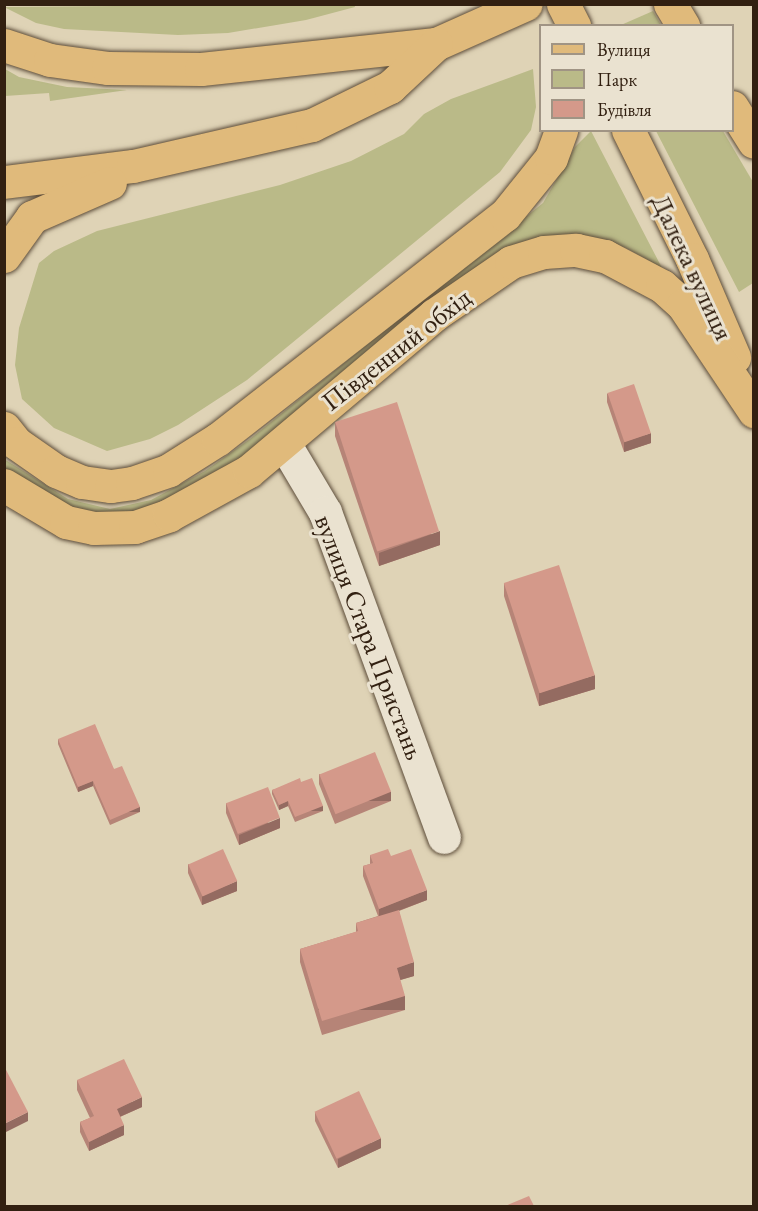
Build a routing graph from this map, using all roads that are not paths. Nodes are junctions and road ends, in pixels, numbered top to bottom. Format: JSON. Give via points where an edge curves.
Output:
{"nodes":[{"id":1,"x":526,"y":4,"type":"edge"},
{"id":2,"x":670,"y":4,"type":"edge"},
{"id":3,"x":682,"y":24,"type":"edge"},
{"id":4,"x":436,"y":44,"type":"junction"},
{"id":5,"x":4,"y":45,"type":"edge"},
{"id":6,"x":734,"y":110,"type":"edge"},
{"id":7,"x":560,"y":132,"type":"edge"},
{"id":8,"x":629,"y":132,"type":"edge"},
{"id":9,"x":753,"y":142,"type":"edge"},
{"id":10,"x":218,"y":149,"type":"junction"},
{"id":11,"x":4,"y":182,"type":"edge"},
{"id":12,"x":4,"y":256,"type":"edge"},
{"id":13,"x":753,"y":409,"type":"edge"},
{"id":14,"x":4,"y":428,"type":"edge"},
{"id":15,"x":284,"y":443,"type":"junction"},
{"id":16,"x":4,"y":485,"type":"edge"},
{"id":17,"x":444,"y":837,"type":"dead end"}],
"edges":[{"from":1,"to":4,"type":"main road"},
{"from":2,"to":3,"type":"main road"},
{"from":4,"to":5,"type":"main road","via":[[201,69],[108,68],[50,60]]},
{"from":4,"to":10,"type":"main road","via":[[390,87],[312,125]]},
{"from":6,"to":9,"type":"main road"},
{"from":7,"to":14,"type":"main road","name":"Південний обхід","via":[[551,158],[505,215],[218,439],[169,470],[111,486],[82,482],[16,443]]},
{"from":8,"to":13,"type":"main road","name":"Далека вулиця","via":[[717,314]]},
{"from":10,"to":11,"type":"main road","via":[[133,166]]},
{"from":10,"to":12,"type":"main road","via":[[96,187],[32,217]]},
{"from":13,"to":15,"type":"main road","name":"Південний обхід","via":[[683,304],[662,286],[606,256],[576,250],[543,252],[511,262],[434,315]]},
{"from":15,"to":16,"type":"main road","name":"Південний обхід","via":[[249,471],[169,515],[135,528],[94,528],[66,522]]},
{"from":15,"to":17,"type":"street","name":"вулиця Стара Пристань","via":[[325,512]]}]}
